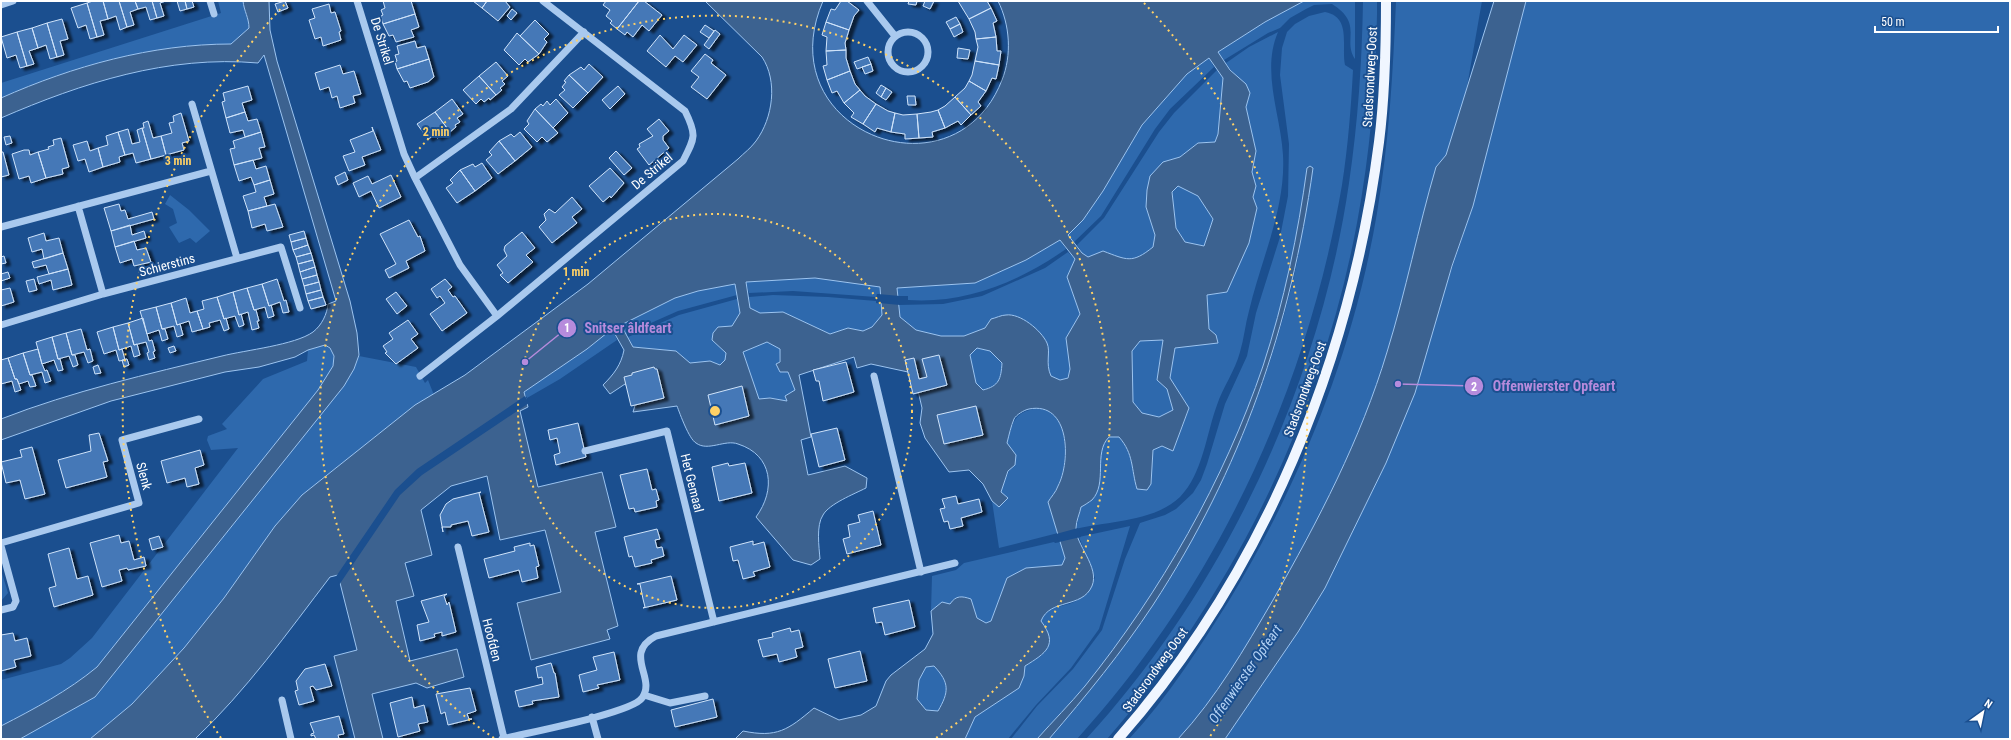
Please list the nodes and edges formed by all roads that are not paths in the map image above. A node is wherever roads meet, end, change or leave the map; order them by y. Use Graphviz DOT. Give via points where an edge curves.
graph roads {
  1 [pos="13,1"];
  2 [pos="210,1"];
  3 [pos="357,1"];
  4 [pos="543,1"];
  5 [pos="867,1"];
  6 [pos="1386,1"];
  7 [pos="1,5"];
  8 [pos="214,14"];
  9 [pos="584,32"];
  10 [pos="895,36"];
  11 [pos="192,104"];
  12 [pos="210,171"];
  13 [pos="415,178"];
  14 [pos="78,206"];
  15 [pos="1,227"];
  16 [pos="236,258"];
  17 [pos="103,294"];
  18 [pos="300,308"];
  19 [pos="497,316"];
  20 [pos="1,325"];
  21 [pos="420,376"];
  22 [pos="874,376"];
  23 [pos="199,419"];
  24 [pos="585,452"];
  25 [pos="1,544"];
  26 [pos="458,547"];
  27 [pos="955,563"];
  28 [pos="922,572"];
  29 [pos="1,610"];
  30 [pos="714,622"];
  31 [pos="644,695"];
  32 [pos="705,696"];
  33 [pos="282,700"];
  34 [pos="592,717"];
  35 [pos="291,739"];
  36 [pos="503,739"];
  37 [pos="598,739"];
  38 [pos="1118,739"];
  1 -- 7 [label="street"];
  2 -- 8 [label="street"];
  3 -- 13 [label="street, De Strikel" via="404,154"];
  4 -- 9 [label="street, De Strikel"];
  5 -- 10 [label="street"];
  6 -- 38 [label="main road, Stadsrondweg-Oost" via="1379,141 1369,204 1348,303 1315,405 1282,484 1226,589 1171,672"];
  9 -- 13 [label="street" via="511,109"];
  9 -- 19 [label="street, De Strikel" via="685,112 694,129 692,144 683,162"];
  10 -- 10 [label="street" via="901,32 913,32 926,42 928,57 921,68 915,71 902,71 892,64 888,58 888,48"];
  11 -- 12 [label="street"];
  12 -- 14 [label="street"];
  12 -- 16 [label="street"];
  13 -- 19 [label="street, De Strikel" via="460,265"];
  14 -- 15 [label="street"];
  14 -- 17 [label="street"];
  16 -- 17 [label="street, Schierstins"];
  16 -- 18 [label="street, Schierstins" via="281,247"];
  17 -- 20 [label="street, Schierstins"];
  19 -- 21 [label="street, De Strikel"];
  22 -- 28 [label="street"];
  23 -- 25 [label="street, Slenk" via="122,440 139,503"];
  24 -- 30 [label="street, Het Gemaal" via="667,432"];
  25 -- 29 [label="street, Slenk" via="16,601 13,607"];
  26 -- 36 [label="street, Hoofden"];
  27 -- 28 [label="street"];
  28 -- 30 [label="street"];
  30 -- 31 [label="street" via="656,636 643,646 640,658 646,688"];
  31 -- 32 [label="street" via="670,703"];
  31 -- 34 [label="street" via="630,707"];
  33 -- 35 [label="street"];
  34 -- 36 [label="street, Hoofden"];
  34 -- 37 [label="street"];
}
